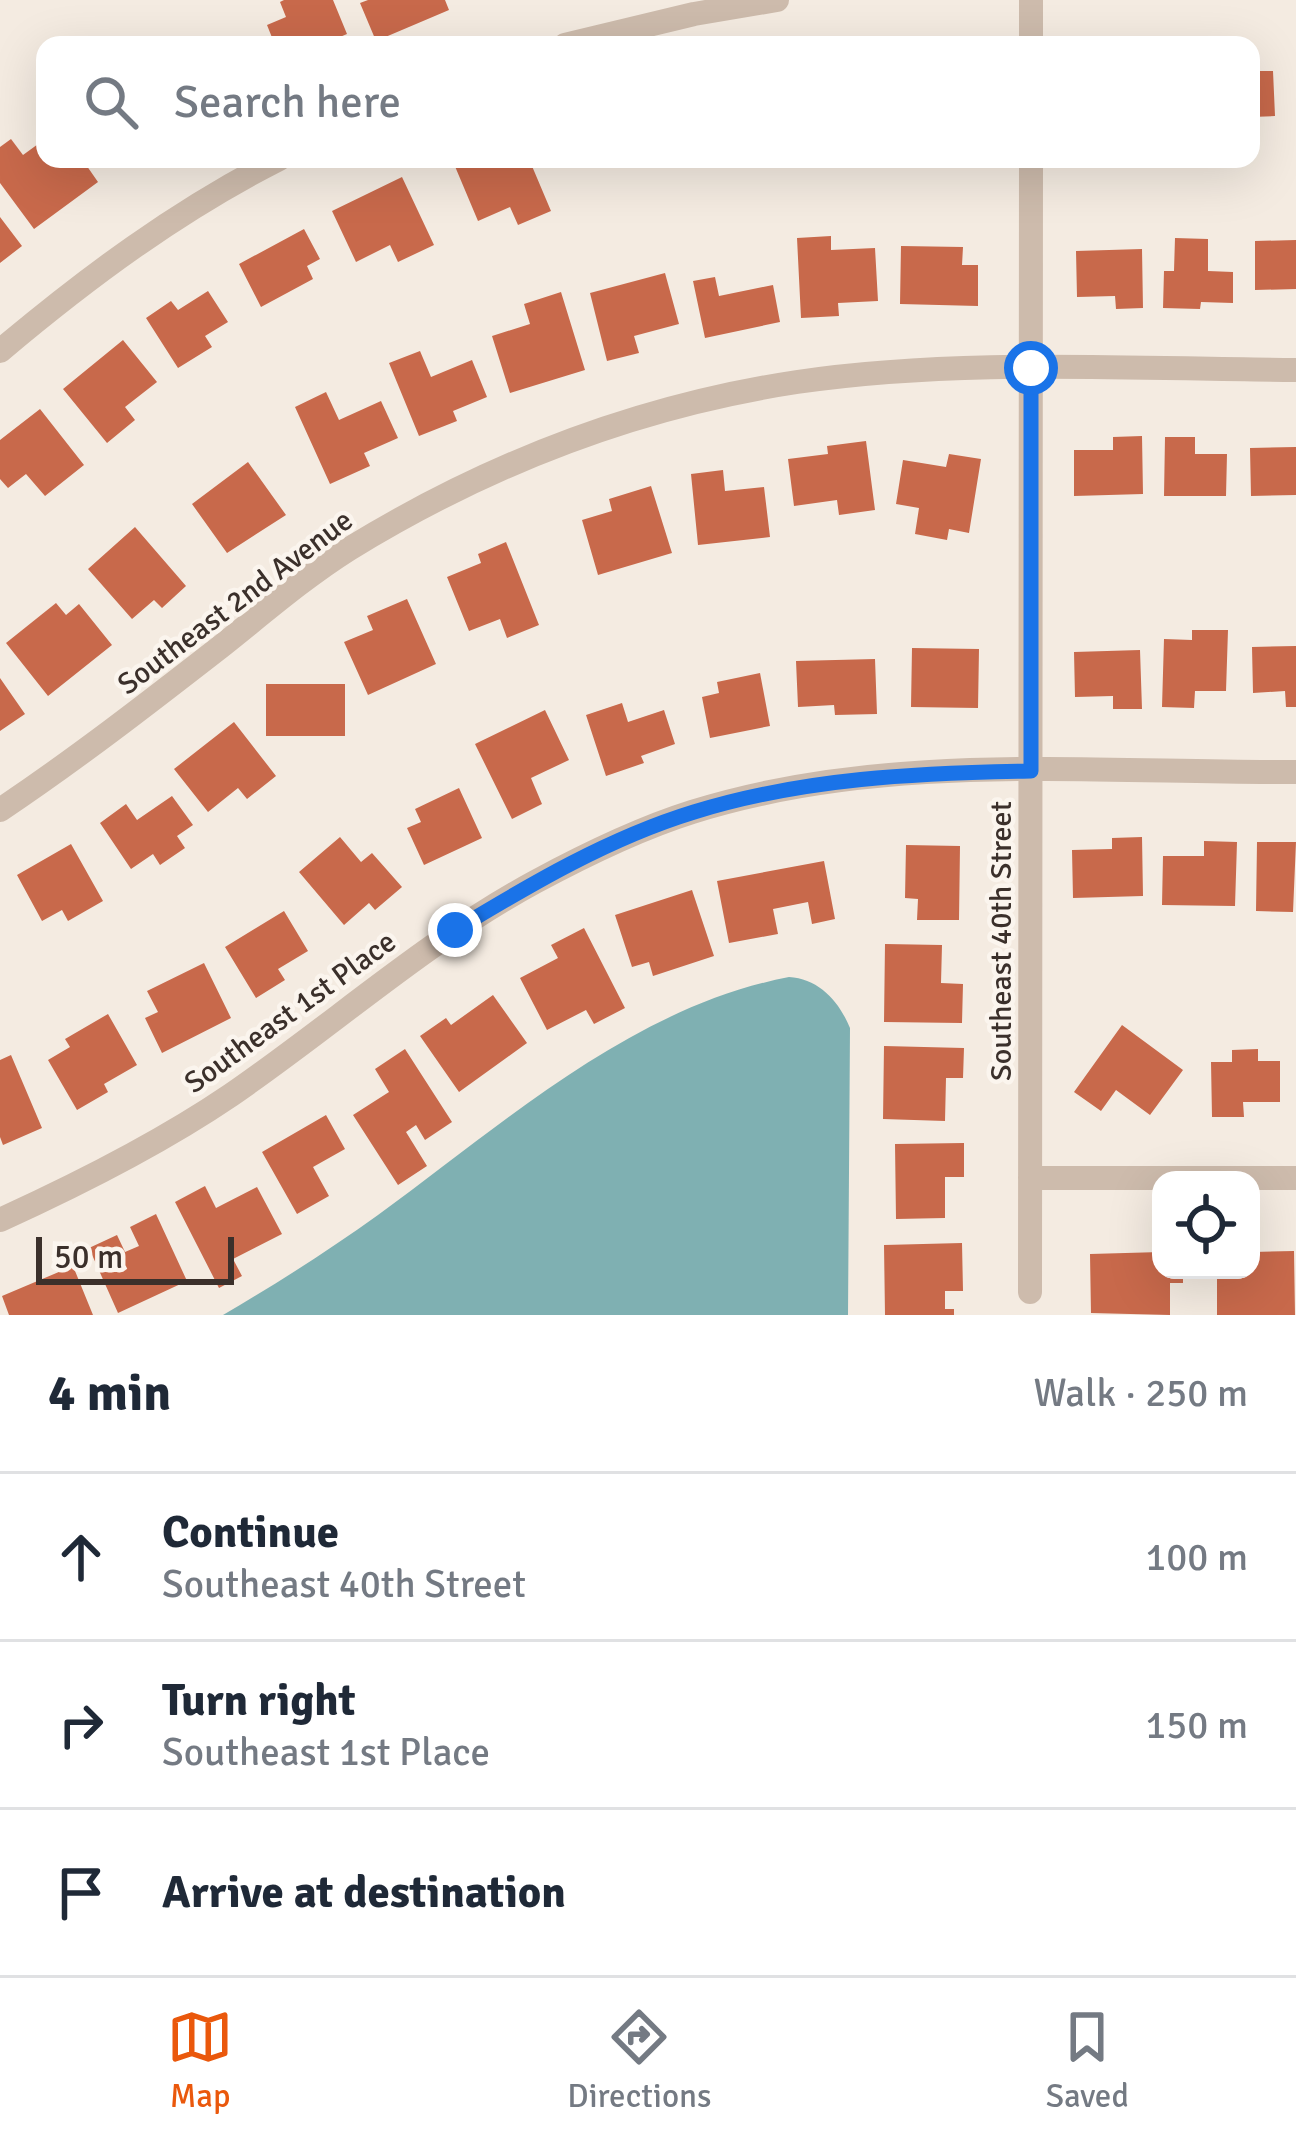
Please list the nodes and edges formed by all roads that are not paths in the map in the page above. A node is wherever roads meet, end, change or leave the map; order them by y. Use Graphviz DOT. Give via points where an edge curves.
graph roads {
  1 [pos="777,0"];
  2 [pos="1031,0"];
  3 [pos="602,36"];
  4 [pos="1031,36"];
  5 [pos="263,168"];
  6 [pos="1031,168"];
  7 [pos="0,351"];
  8 [pos="1031,368"];
  9 [pos="1296,370"];
  10 [pos="1031,771"];
  11 [pos="1296,772"];
  12 [pos="0,810"];
  13 [pos="1030,1178"];
  14 [pos="1296,1178"];
  15 [pos="0,1220"];
  16 [pos="1030,1292"];
  1 -- 3 [label="street"];
  2 -- 4 [label="street"];
  5 -- 7 [label="street" via="159,227"];
  6 -- 8 [label="street, Southeast 40th Street"];
  8 -- 9 [label="street, Southeast 2nd Avenue"];
  8 -- 10 [label="street, Southeast 40th Street"];
  8 -- 12 [label="street, Southeast 2nd Avenue" via="897,372 736,393 581,436 491,473 322,567"];
  10 -- 11 [label="street, Southeast 1st Place"];
  10 -- 13 [label="street, Southeast 40th Street"];
  10 -- 15 [label="street, Southeast 1st Place" via="815,784 694,812 604,848 455,930 146,1147"];
  13 -- 14 [label="street"];
  13 -- 16 [label="street, Southeast 40th Street"];
}
